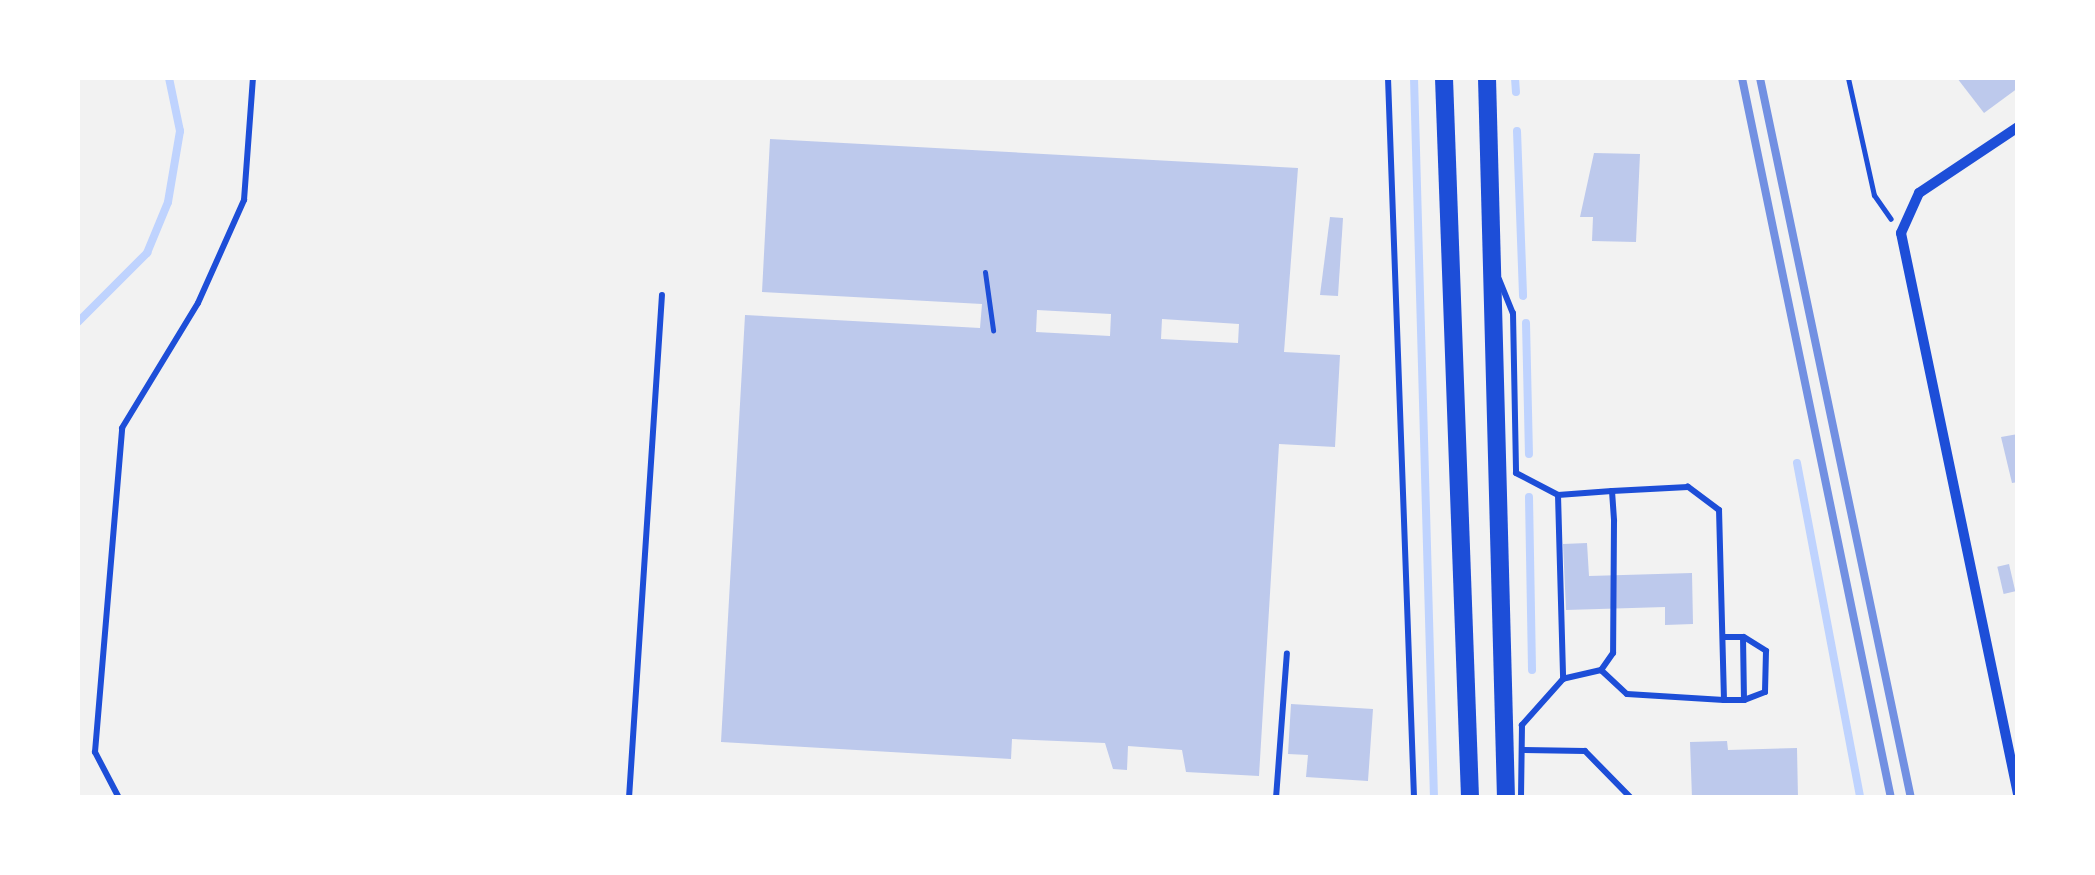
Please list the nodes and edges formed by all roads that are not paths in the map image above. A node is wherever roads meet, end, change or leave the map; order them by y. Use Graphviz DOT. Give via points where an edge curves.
graph roads {
  1 [pos="253,78"];
  2 [pos="1388,78"];
  3 [pos="1444,78"];
  4 [pos="1487,78"];
  5 [pos="2018,127"];
  6 [pos="1493,263"];
  7 [pos="662,295"];
  8 [pos="1612,491"];
  9 [pos="1558,495"];
  10 [pos="1723,637"];
  11 [pos="1743,637"];
  12 [pos="1287,654"];
  13 [pos="1600,670"];
  14 [pos="1563,679"];
  15 [pos="1724,700"];
  16 [pos="1744,700"];
  17 [pos="1522,750"];
  18 [pos="2018,794"];
  19 [pos="119,798"];
  20 [pos="630,798"];
  21 [pos="1276,798"];
  22 [pos="1414,798"];
  23 [pos="1470,798"];
  24 [pos="1506,798"];
  25 [pos="1521,798"];
  26 [pos="1631,798"];
  1 -- 19 [label="lane" via="244,200 198,303 122,428 95,752"];
  2 -- 22 [label="lane"];
  3 -- 23 [label="main road"];
  4 -- 6 [label="main road"];
  5 -- 18 [label="street" via="1918,193 1901,233"];
  6 -- 9 [label="lane" via="1513,314 1516,473"];
  6 -- 24 [label="main road"];
  7 -- 20 [label="lane"];
  8 -- 9 [label="lane"];
  8 -- 10 [label="lane" via="1688,486 1719,510"];
  8 -- 13 [label="lane" via="1615,635"];
  9 -- 14 [label="lane"];
  10 -- 11 [label="lane"];
  10 -- 15 [label="lane"];
  11 -- 16 [label="lane"];
  11 -- 16 [label="lane" via="1766,651 1765,692"];
  12 -- 21 [label="lane"];
  13 -- 14 [label="lane"];
  13 -- 15 [label="lane" via="1628,694"];
  14 -- 17 [label="lane" via="1522,724"];
  15 -- 16 [label="lane"];
  17 -- 25 [label="lane"];
  17 -- 26 [label="lane" via="1585,751"];
}
